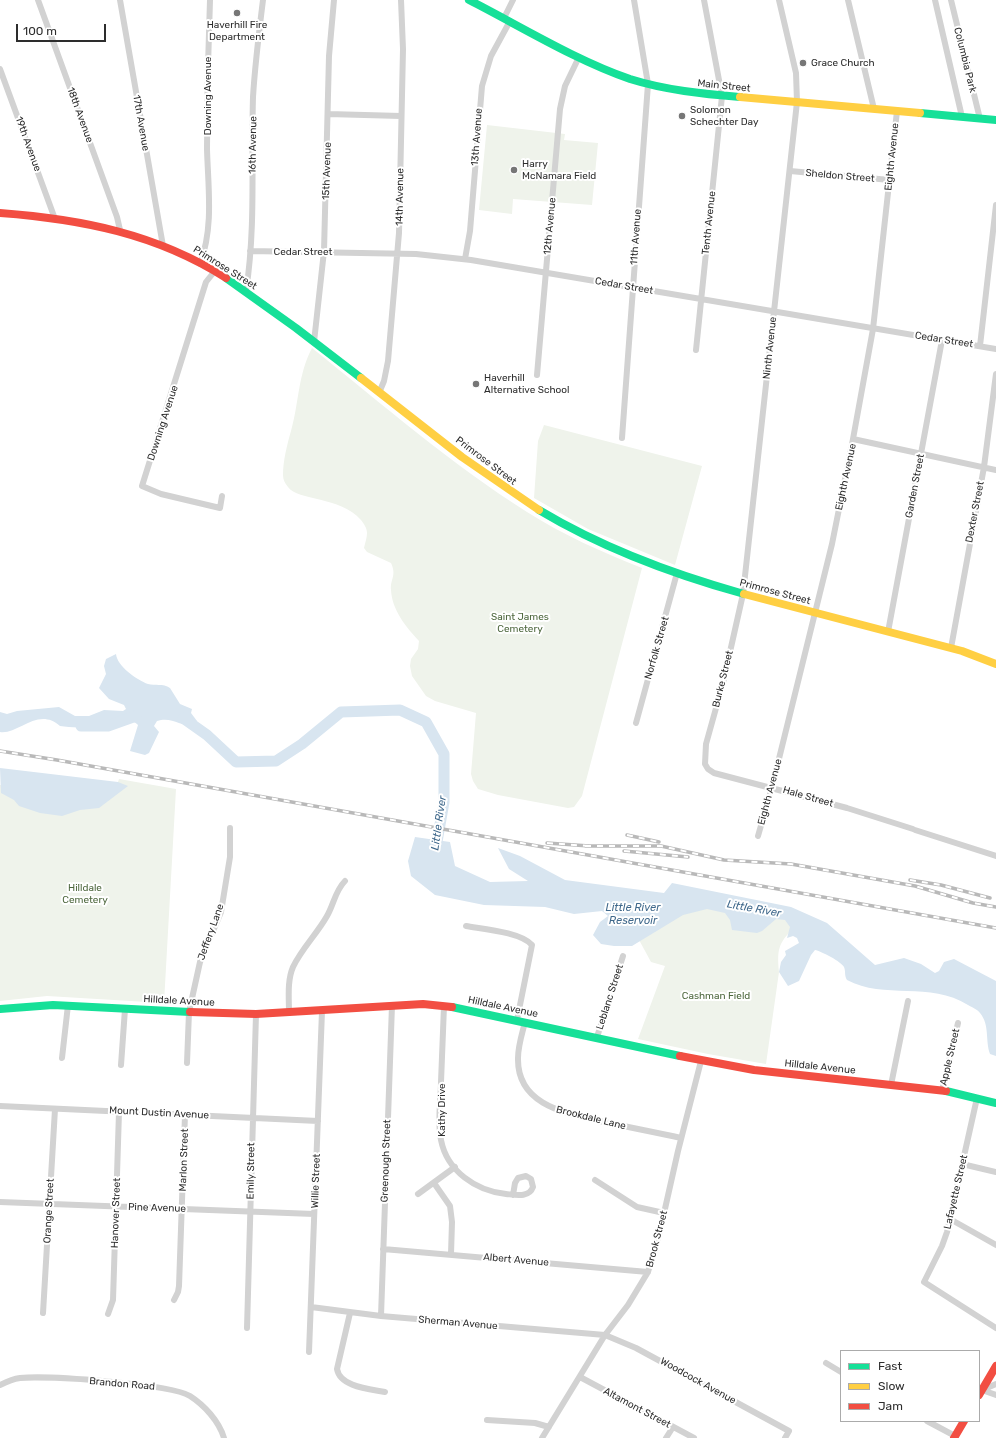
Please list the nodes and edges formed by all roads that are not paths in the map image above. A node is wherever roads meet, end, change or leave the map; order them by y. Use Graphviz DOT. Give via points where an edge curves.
graph roads {
  1 [pos="38,0"];
  2 [pos="120,0"];
  3 [pos="210,0"];
  4 [pos="263,0"];
  5 [pos="334,0"];
  6 [pos="402,0"];
  7 [pos="469,0"];
  8 [pos="513,0"];
  9 [pos="634,0"];
  10 [pos="704,0"];
  11 [pos="779,0"];
  12 [pos="848,0"];
  13 [pos="935,0"];
  14 [pos="951,0"];
  15 [pos="507,19"];
  16 [pos="578,57"];
  17 [pos="0,69"];
  18 [pos="648,84"];
  19 [pos="722,96"];
  20 [pos="797,102"];
  21 [pos="874,109"];
  22 [pos="897,111"];
  23 [pos="328,114"];
  24 [pos="401,116"];
  25 [pos="962,117"];
  26 [pos="980,119"];
  27 [pos="996,120"];
  28 [pos="790,172"];
  29 [pos="890,180"];
  30 [pos="996,204"];
  31 [pos="0,213"];
  32 [pos="55,219"];
  33 [pos="120,230"];
  34 [pos="163,246"];
  35 [pos="250,251"];
  36 [pos="324,253"];
  37 [pos="398,253"];
  38 [pos="465,259"];
  39 [pos="200,264"];
  40 [pos="214,272"];
  41 [pos="546,272"];
  42 [pos="633,287"];
  43 [pos="246,291"];
  44 [pos="701,299"];
  45 [pos="774,312"];
  46 [pos="873,329"];
  47 [pos="942,340"];
  48 [pos="314,342"];
  49 [pos="980,346"];
  50 [pos="996,349"];
  51 [pos="696,350"];
  52 [pos="537,374"];
  53 [pos="996,374"];
  54 [pos="379,392"];
  55 [pos="622,438"];
  56 [pos="853,439"];
  57 [pos="921,454"];
  58 [pos="984,467"];
  59 [pos="996,470"];
  60 [pos="222,496"];
  61 [pos="677,573"];
  62 [pos="743,594"];
  63 [pos="815,613"];
  64 [pos="888,632"];
  65 [pos="952,648"];
  66 [pos="996,664"];
  67 [pos="636,723"];
  68 [pos="705,764"];
  69 [pos="772,787"];
  70 [pos="230,828"];
  71 [pos="758,836"];
  72 [pos="996,856"];
  73 [pos="345,881"];
  74 [pos="466,926"];
  75 [pos="623,956"];
  76 [pos="908,1001"];
  77 [pos="68,1005"];
  78 [pos="392,1005"];
  79 [pos="444,1006"];
  80 [pos="0,1009"];
  81 [pos="125,1009"];
  82 [pos="322,1011"];
  83 [pos="189,1012"];
  84 [pos="289,1013"];
  85 [pos="256,1014"];
  86 [pos="521,1021"];
  87 [pos="958,1023"];
  88 [pos="597,1037"];
  89 [pos="62,1058"];
  90 [pos="701,1061"];
  91 [pos="187,1063"];
  92 [pos="121,1065"];
  93 [pos="891,1085"];
  94 [pos="942,1091"];
  95 [pos="977,1098"];
  96 [pos="996,1103"];
  97 [pos="0,1106"];
  98 [pos="55,1109"];
  99 [pos="119,1112"];
  100 [pos="185,1115"];
  101 [pos="253,1118"];
  102 [pos="318,1121"];
  103 [pos="681,1138"];
  104 [pos="962,1164"];
  105 [pos="455,1167"];
  106 [pos="996,1172"];
  107 [pos="595,1180"];
  108 [pos="434,1183"];
  109 [pos="418,1194"];
  110 [pos="513,1195"];
  111 [pos="0,1202"];
  112 [pos="49,1204"];
  113 [pos="116,1206"];
  114 [pos="182,1209"];
  115 [pos="250,1211"];
  116 [pos="664,1213"];
  117 [pos="314,1214"];
  118 [pos="950,1219"];
  119 [pos="995,1242"];
  120 [pos="383,1248"];
  121 [pos="450,1254"];
  122 [pos="648,1272"];
  123 [pos="174,1300"];
  124 [pos="311,1307"];
  125 [pos="43,1313"];
  126 [pos="350,1313"];
  127 [pos="108,1314"];
  128 [pos="381,1316"];
  129 [pos="247,1328"];
  130 [pos="996,1328"];
  131 [pos="605,1335"];
  132 [pos="309,1352"];
  133 [pos="826,1363"];
  134 [pos="996,1366"];
  135 [pos="840,1371"];
  136 [pos="580,1377"];
  137 [pos="996,1384"];
  138 [pos="0,1385"];
  139 [pos="980,1391"];
  140 [pos="385,1392"];
  141 [pos="996,1394"];
  142 [pos="487,1420"];
  143 [pos="929,1422"];
  144 [pos="963,1422"];
  145 [pos="549,1427"];
  146 [pos="673,1427"];
  147 [pos="954,1437"];
  148 [pos="224,1438"];
  149 [pos="542,1438"];
  150 [pos="666,1438"];
  151 [pos="694,1438"];
  152 [pos="785,1438"];
  1 -- 33 [label="street, 18th Avenue"];
  2 -- 34 [label="street, 17th Avenue"];
  3 -- 39 [label="street, Downing Avenue" via="207,100 209,215 207,246"];
  4 -- 35 [label="street, 16th Avenue" via="253,97"];
  5 -- 23 [label="street, 15th Avenue"];
  6 -- 24 [label="street, 14th Avenue"];
  7 -- 15 [label="main road, Main Street"];
  8 -- 15 [label="street, 13th Avenue"];
  9 -- 18 [label="street, 11th Avenue"];
  10 -- 19 [label="street, Tenth Avenue"];
  11 -- 20 [label="street, Ninth Avenue" via="796,73"];
  12 -- 21 [label="street"];
  13 -- 25 [label="street, Columbia Park"];
  14 -- 26 [label="street, Columbia Park"];
  15 -- 16 [label="main road, Main Street"];
  15 -- 38 [label="street, 13th Avenue" via="491,56 482,86 470,231"];
  16 -- 18 [label="main road, Main Street" via="615,74"];
  16 -- 41 [label="street, 12th Avenue" via="565,86 560,109"];
  17 -- 32 [label="street, 19th Avenue"];
  18 -- 19 [label="main road, Main Street"];
  18 -- 42 [label="street, 11th Avenue"];
  19 -- 20 [label="main road, Main Street"];
  19 -- 44 [label="street, Tenth Avenue"];
  20 -- 21 [label="main road, Main Street"];
  20 -- 28 [label="street, Ninth Avenue"];
  21 -- 22 [label="main road, Main Street"];
  22 -- 25 [label="main road, Main Street"];
  22 -- 29 [label="street, Eighth Avenue"];
  23 -- 24 [label="street"];
  23 -- 36 [label="street, 15th Avenue"];
  24 -- 37 [label="street, 14th Avenue"];
  25 -- 26 [label="main road, Main Street"];
  26 -- 27 [label="main road, Main Street"];
  28 -- 29 [label="street, Sheldon Street"];
  28 -- 45 [label="street, Ninth Avenue"];
  29 -- 46 [label="street, Eighth Avenue"];
  30 -- 49 [label="street"];
  31 -- 32 [label="main road, Primrose Street"];
  32 -- 33 [label="main road, Primrose Street"];
  33 -- 34 [label="main road, Primrose Street"];
  34 -- 39 [label="main road, Primrose Street"];
  35 -- 36 [label="street, Cedar Street"];
  35 -- 43 [label="street, 16th Avenue"];
  36 -- 37 [label="street, Cedar Street"];
  36 -- 48 [label="street, 15th Avenue"];
  37 -- 38 [label="street, Cedar Street"];
  37 -- 54 [label="street, 14th Avenue" via="388,361"];
  38 -- 41 [label="street, Cedar Street"];
  39 -- 40 [label="main road, Primrose Street"];
  40 -- 43 [label="main road, Primrose Street"];
  40 -- 60 [label="street, Downing Avenue" via="206,282 142,486 161,494 220,508"];
  41 -- 42 [label="street, Cedar Street"];
  41 -- 52 [label="street, 12th Avenue"];
  42 -- 44 [label="street, Cedar Street"];
  42 -- 55 [label="street, 11th Avenue"];
  43 -- 48 [label="main road, Primrose Street"];
  44 -- 45 [label="street, Cedar Street"];
  44 -- 51 [label="street, Tenth Avenue"];
  45 -- 46 [label="street, Cedar Street"];
  45 -- 62 [label="street, Ninth Avenue"];
  46 -- 47 [label="street, Cedar Street"];
  46 -- 56 [label="street, Eighth Avenue"];
  47 -- 49 [label="street, Cedar Street"];
  47 -- 57 [label="street, Garden Street"];
  48 -- 54 [label="main road, Primrose Street"];
  49 -- 50 [label="street, Cedar Street"];
  53 -- 58 [label="street, Dexter Street"];
  54 -- 61 [label="main road, Primrose Street" via="474,466 527,503 583,535"];
  56 -- 57 [label="street"];
  56 -- 63 [label="street, Eighth Avenue"];
  57 -- 58 [label="street"];
  57 -- 64 [label="street, Garden Street"];
  58 -- 59 [label="street"];
  58 -- 65 [label="street, Dexter Street"];
  61 -- 62 [label="main road, Primrose Street"];
  61 -- 67 [label="street, Norfolk Street"];
  62 -- 63 [label="main road, Primrose Street"];
  62 -- 68 [label="street, Burke Street" via="706,744"];
  63 -- 64 [label="main road, Primrose Street"];
  63 -- 69 [label="street, Eighth Avenue"];
  64 -- 65 [label="main road, Primrose Street"];
  65 -- 66 [label="main road, Primrose Street"];
  68 -- 69 [label="street, Hale Street" via="714,772"];
  69 -- 71 [label="street, Eighth Avenue"];
  69 -- 72 [label="street, Hale Street"];
  70 -- 83 [label="street, Jeffery Lane" via="230,857 220,912 200,962"];
  73 -- 84 [label="street" via="338,889 316,936 302,952 293,968 289,986"];
  74 -- 86 [label="street, Brookdale Lane" via="502,933 528,941 532,945"];
  75 -- 88 [label="street, Leblanc Street"];
  76 -- 93 [label="street"];
  77 -- 80 [label="main road, Hilldale Avenue" via="32,1005"];
  77 -- 81 [label="main road, Hilldale Avenue"];
  77 -- 89 [label="street"];
  78 -- 79 [label="main road, Hilldale Avenue"];
  78 -- 82 [label="main road, Hilldale Avenue"];
  78 -- 120 [label="street, Greenough Street"];
  79 -- 86 [label="main road, Hilldale Avenue"];
  79 -- 105 [label="street, Kathy Drive" via="440,1132 444,1148"];
  81 -- 83 [label="main road, Hilldale Avenue"];
  81 -- 92 [label="street"];
  82 -- 84 [label="main road, Hilldale Avenue"];
  82 -- 102 [label="street, Willie Street"];
  83 -- 85 [label="main road, Hilldale Avenue"];
  83 -- 91 [label="street"];
  84 -- 85 [label="main road, Hilldale Avenue"];
  85 -- 101 [label="street, Emily Street"];
  86 -- 88 [label="main road, Hilldale Avenue"];
  86 -- 103 [label="street, Brookdale Lane" via="518,1065 527,1087 540,1101 563,1113"];
  87 -- 94 [label="street, Apple Street"];
  88 -- 90 [label="main road, Hilldale Avenue"];
  90 -- 93 [label="main road, Hilldale Avenue" via="775,1073"];
  90 -- 103 [label="street, Brook Street"];
  93 -- 94 [label="main road, Hilldale Avenue"];
  94 -- 95 [label="main road, Hilldale Avenue"];
  95 -- 96 [label="main road, Hilldale Avenue"];
  95 -- 104 [label="street, Lafayette Street"];
  97 -- 98 [label="street, Mount Dustin Avenue"];
  98 -- 99 [label="street, Mount Dustin Avenue"];
  98 -- 112 [label="street, Orange Street"];
  99 -- 100 [label="street, Mount Dustin Avenue"];
  99 -- 113 [label="street, Hanover Street"];
  100 -- 101 [label="street, Mount Dustin Avenue"];
  100 -- 114 [label="street, Marlon Street"];
  101 -- 102 [label="street, Mount Dustin Avenue"];
  101 -- 115 [label="street, Emily Street"];
  102 -- 117 [label="street, Willie Street"];
  103 -- 116 [label="street, Brook Street"];
  104 -- 106 [label="street"];
  104 -- 118 [label="street, Lafayette Street"];
  105 -- 108 [label="street"];
  105 -- 110 [label="street, Kathy Drive" via="478,1187 490,1192"];
  107 -- 116 [label="street" via="637,1207"];
  108 -- 109 [label="street"];
  108 -- 121 [label="street" via="450,1206"];
  111 -- 112 [label="street, Pine Avenue"];
  112 -- 113 [label="street, Pine Avenue"];
  112 -- 125 [label="street, Orange Street"];
  113 -- 114 [label="street, Pine Avenue"];
  113 -- 127 [label="street, Hanover Street" via="113,1300"];
  114 -- 115 [label="street, Pine Avenue"];
  114 -- 123 [label="street, Marlon Street" via="179,1286"];
  115 -- 117 [label="street, Pine Avenue"];
  115 -- 129 [label="street, Emily Street"];
  116 -- 122 [label="street, Brook Street"];
  117 -- 124 [label="street, Willie Street"];
  118 -- 119 [label="street"];
  118 -- 130 [label="street, Lafayette Street" via="942,1246 924,1282"];
  120 -- 121 [label="street, Albert Avenue"];
  120 -- 128 [label="street, Greenough Street"];
  121 -- 122 [label="street, Albert Avenue"];
  122 -- 131 [label="street, Brook Street" via="628,1305"];
  124 -- 126 [label="street, Sherman Avenue"];
  124 -- 132 [label="street, Willie Street"];
  126 -- 128 [label="street, Sherman Avenue"];
  126 -- 140 [label="street" via="338,1375 352,1384"];
  128 -- 131 [label="street, Sherman Avenue"];
  131 -- 136 [label="street, Brook Street"];
  131 -- 152 [label="street, Woodcock Avenue" via="636,1348 789,1431"];
  133 -- 135 [label="street"];
  134 -- 139 [label="main road"];
  136 -- 145 [label="street, Brook Street"];
  136 -- 146 [label="street, Altamont Street"];
  137 -- 139 [label="street"];
  138 -- 148 [label="street, Brandon Road" via="19,1378 45,1378 152,1386 178,1391 189,1396 213,1416"];
  139 -- 141 [label="street"];
  142 -- 145 [label="street" via="535,1423"];
  143 -- 147 [label="street"];
  144 -- 147 [label="main road"];
  145 -- 149 [label="street, Brook Street"];
  146 -- 150 [label="street"];
  146 -- 151 [label="street, Altamont Street"];
}
